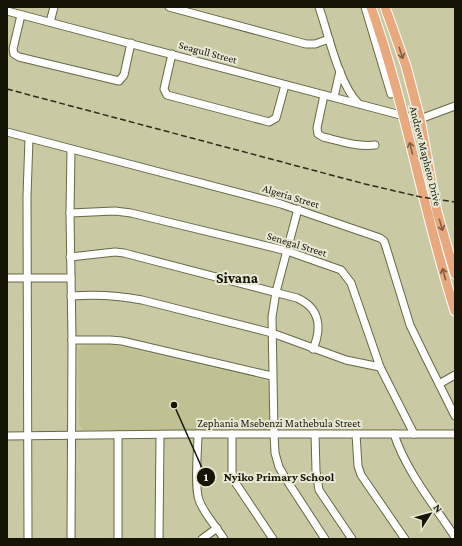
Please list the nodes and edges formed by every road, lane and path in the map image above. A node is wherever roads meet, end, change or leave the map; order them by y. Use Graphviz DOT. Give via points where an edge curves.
graph roads {
  1 [pos="54,7"];
  2 [pos="169,7"];
  3 [pos="319,7"];
  4 [pos="365,7"];
  5 [pos="370,7"];
  6 [pos="385,7"];
  7 [pos="7,11"];
  8 [pos="21,15"];
  9 [pos="50,22"];
  10 [pos="329,39"];
  11 [pos="131,43"];
  12 [pos="172,54"];
  13 [pos="340,71"];
  14 [pos="286,84"];
  15 [pos="391,94"];
  16 [pos="324,95"];
  17 [pos="334,97"];
  18 [pos="358,103"];
  19 [pos="455,106"];
  20 [pos="403,116"];
  21 [pos="420,119"];
  22 [pos="7,132"];
  23 [pos="30,138"];
  24 [pos="375,144"];
  25 [pos="71,149"];
  26 [pos="298,210"];
  27 [pos="70,213"];
  28 [pos="287,251"];
  29 [pos="70,257"];
  30 [pos="455,274"];
  31 [pos="7,278"];
  32 [pos="27,278"];
  33 [pos="71,278"];
  34 [pos="276,292"];
  35 [pos="71,296"];
  36 [pos="455,312"];
  37 [pos="272,333"];
  38 [pos="72,340"];
  39 [pos="313,348"];
  40 [pos="380,367"];
  41 [pos="455,375"];
  42 [pos="272,376"];
  43 [pos="439,384"];
  44 [pos="455,416"];
  45 [pos="118,434"];
  46 [pos="198,434"];
  47 [pos="232,434"];
  48 [pos="274,434"];
  49 [pos="315,434"];
  50 [pos="356,434"];
  51 [pos="394,434"];
  52 [pos="414,434"];
  53 [pos="455,434"];
  54 [pos="160,435"];
  55 [pos="7,436"];
  56 [pos="28,436"];
  57 [pos="72,436"];
  58 [pos="217,528"];
  59 [pos="455,537"];
  60 [pos="28,539"];
  61 [pos="71,539"];
  62 [pos="118,539"];
  63 [pos="159,539"];
  64 [pos="202,539"];
  65 [pos="224,539"];
  66 [pos="273,539"];
  67 [pos="325,539"];
  68 [pos="352,539"];
  69 [pos="405,539"];
  1 -- 9 [label="street"];
  2 -- 10 [label="street" via="306,44"];
  3 -- 10 [label="street"];
  4 -- 15 [label="street"];
  5 -- 20 [label="main road, Andrew Mapheto Drive"];
  6 -- 21 [label="main road, Andrew Mapheto Drive, one-way" via="406,66"];
  7 -- 8 [label="street, Seagull Street"];
  8 -- 9 [label="street, Seagull Street"];
  8 -- 11 [label="street" via="14,54 116,82 124,75"];
  9 -- 11 [label="street, Seagull Street"];
  10 -- 13 [label="street"];
  11 -- 12 [label="street, Seagull Street"];
  12 -- 14 [label="street, Seagull Street"];
  12 -- 14 [label="street" via="164,89 170,96 271,122 276,118"];
  13 -- 17 [label="street"];
  13 -- 18 [label="street" via="348,91"];
  14 -- 16 [label="street, Seagull Street"];
  16 -- 17 [label="street, Seagull Street"];
  16 -- 24 [label="street" via="317,128 320,135 360,146"];
  17 -- 18 [label="street, Seagull Street"];
  18 -- 20 [label="street, Seagull Street"];
  19 -- 21 [label="street"];
  20 -- 21 [label="street, Seagull Street"];
  36 -- 20 [label="main road, Andrew Mapheto Drive, one-way"];
  21 -- 30 [label="main road, Andrew Mapheto Drive, one-way" via="437,212"];
  22 -- 23 [label="street, Algeria Street"];
  23 -- 25 [label="street, Algeria Street"];
  23 -- 32 [label="street" via="26,196"];
  25 -- 26 [label="street, Algeria Street"];
  25 -- 27 [label="street"];
  26 -- 28 [label="street"];
  26 -- 43 [label="street, Algeria Street" via="384,241 410,325"];
  27 -- 28 [label="street, Senegal Street" via="131,213"];
  27 -- 29 [label="street"];
  28 -- 34 [label="street"];
  28 -- 40 [label="street, Senegal Street" via="341,270 345,274 351,283"];
  29 -- 33 [label="street"];
  29 -- 34 [label="street" via="120,252"];
  31 -- 32 [label="street"];
  32 -- 33 [label="street"];
  32 -- 56 [label="street"];
  33 -- 35 [label="street"];
  34 -- 37 [label="street" via="272,311"];
  34 -- 39 [label="street" via="303,301 312,309 318,328"];
  35 -- 37 [label="street" via="124,296"];
  35 -- 38 [label="street"];
  37 -- 39 [label="street"];
  37 -- 42 [label="street"];
  38 -- 42 [label="street" via="122,341"];
  38 -- 57 [label="street"];
  39 -- 40 [label="street" via="346,360"];
  40 -- 52 [label="street, Senegal Street"];
  41 -- 43 [label="street"];
  42 -- 48 [label="street"];
  43 -- 44 [label="street, Algeria Street"];
  45 -- 54 [label="street, Zephania Msebenzi Mathebula Street"];
  45 -- 57 [label="street, Zephania Msebenzi Mathebula Street"];
  45 -- 62 [label="street"];
  46 -- 47 [label="street, Zephania Msebenzi Mathebula Street"];
  46 -- 54 [label="street, Zephania Msebenzi Mathebula Street"];
  46 -- 58 [label="street" via="197,493 202,506"];
  47 -- 48 [label="street, Zephania Msebenzi Mathebula Street"];
  47 -- 66 [label="street" via="233,479"];
  48 -- 49 [label="street, Zephania Msebenzi Mathebula Street"];
  48 -- 67 [label="street" via="279,467"];
  49 -- 50 [label="street, Zephania Msebenzi Mathebula Street"];
  49 -- 68 [label="street" via="316,471 320,490"];
  50 -- 51 [label="street, Zephania Msebenzi Mathebula Street"];
  50 -- 69 [label="street" via="361,475"];
  51 -- 52 [label="street, Zephania Msebenzi Mathebula Street"];
  51 -- 59 [label="street" via="408,465"];
  52 -- 53 [label="street, Zephania Msebenzi Mathebula Street"];
  54 -- 63 [label="street"];
  55 -- 56 [label="street, Zephania Msebenzi Mathebula Street"];
  56 -- 57 [label="street, Zephania Msebenzi Mathebula Street"];
  56 -- 60 [label="street"];
  57 -- 61 [label="street"];
  58 -- 64 [label="street"];
  58 -- 65 [label="street"];
}
